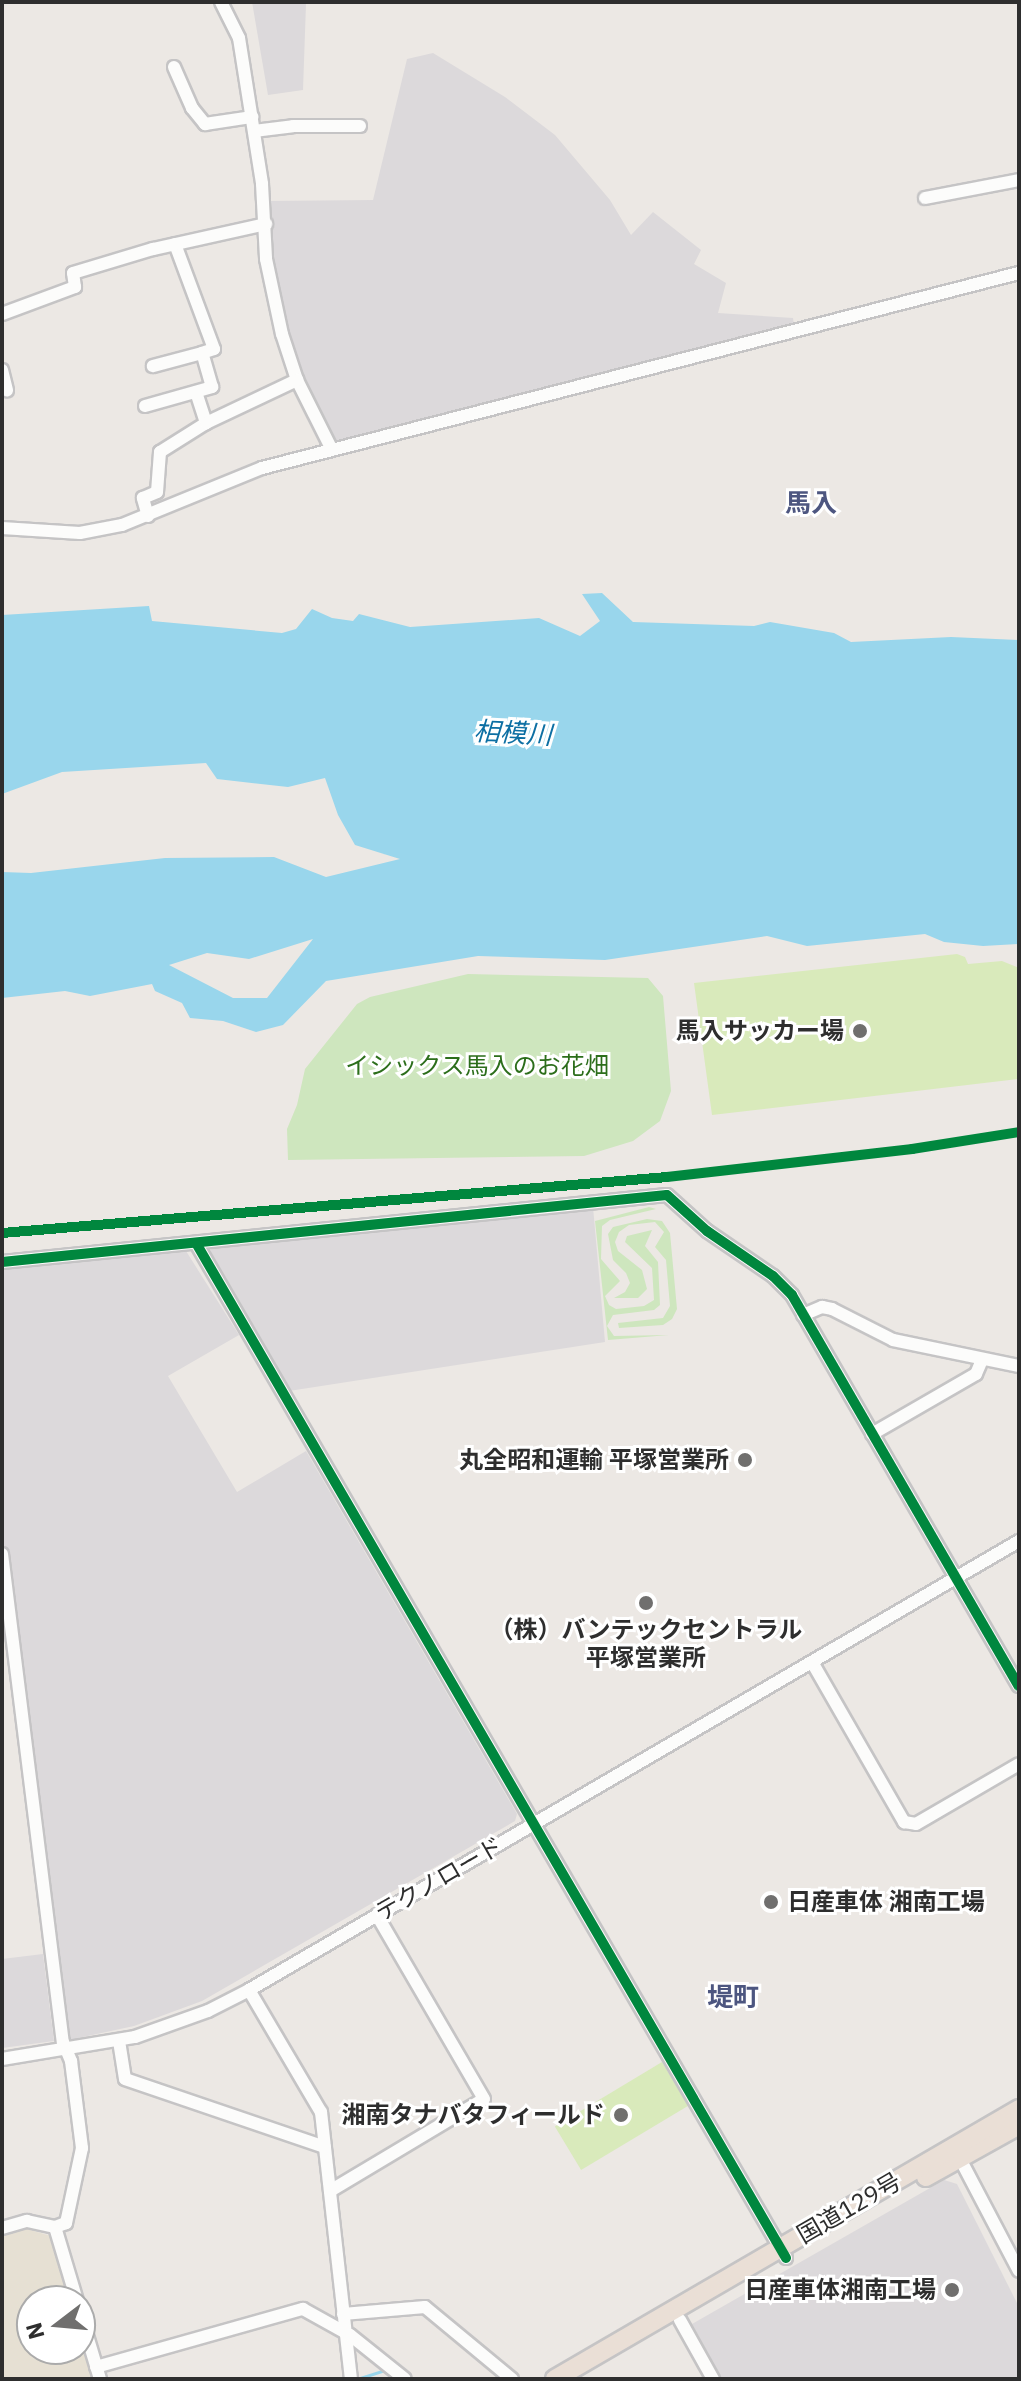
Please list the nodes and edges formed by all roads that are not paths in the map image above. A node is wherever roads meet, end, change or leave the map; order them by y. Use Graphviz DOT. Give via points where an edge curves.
graph roads {
  1 [pos="221,2"];
  2 [pos="174,67"];
  3 [pos="252,117"];
  4 [pos="360,126"];
  5 [pos="254,131"];
  6 [pos="1019,180"];
  7 [pos="925,198"];
  8 [pos="266,224"];
  9 [pos="175,244"];
  10 [pos="1019,273"];
  11 [pos="2,314"];
  12 [pos="202,353"];
  13 [pos="153,366"];
  14 [pos="2,370"];
  15 [pos="297,380"];
  16 [pos="7,390"];
  17 [pos="196,392"];
  18 [pos="145,406"];
  19 [pos="206,423"];
  20 [pos="332,450"];
  21 [pos="148,516"];
  22 [pos="2,528"];
  23 [pos="196,1243"];
  24 [pos="2,1262"];
  25 [pos="803,1315"];
  26 [pos="982,1360"];
  27 [pos="1019,1366"];
  28 [pos="872,1434"];
  29 [pos="1019,1541"];
  30 [pos="2,1554"];
  31 [pos="956,1578"];
  32 [pos="812,1662"];
  33 [pos="1019,1686"];
  34 [pos="1019,1764"];
  35 [pos="533,1824"];
  36 [pos="377,1915"];
  37 [pos="249,1990"];
  38 [pos="119,2041"];
  39 [pos="67,2050"];
  40 [pos="2,2059"];
  41 [pos="1019,2109"];
  42 [pos="1019,2125"];
  43 [pos="325,2147"];
  44 [pos="957,2152"];
  45 [pos="330,2191"];
  46 [pos="55,2227"];
  47 [pos="2,2228"];
  48 [pos="784,2253"];
  49 [pos="1019,2271"];
  50 [pos="72,2285"];
  51 [pos="343,2314"];
  52 [pos="680,2320"];
  53 [pos="346,2332"];
  54 [pos="98,2373"];
  55 [pos="351,2379"];
  56 [pos="405,2379"];
  57 [pos="512,2379"];
  58 [pos="555,2379"];
  59 [pos="578,2379"];
  60 [pos="713,2379"];
  1 -- 3 [label="street" via="239,38"];
  2 -- 3 [label="street" via="205,124"];
  3 -- 5 [label="street"];
  4 -- 5 [label="street"];
  5 -- 8 [label="street"];
  6 -- 7 [label="street"];
  8 -- 9 [label="street"];
  8 -- 15 [label="street" via="269,276"];
  9 -- 11 [label="street" via="73,273 75,287"];
  9 -- 12 [label="street" via="214,349"];
  10 -- 20 [label="street"];
  12 -- 13 [label="street"];
  12 -- 17 [label="street" via="212,387"];
  14 -- 16 [label="street"];
  15 -- 19 [label="street"];
  15 -- 20 [label="street"];
  17 -- 18 [label="street"];
  17 -- 19 [label="street"];
  19 -- 21 [label="street" via="160,452 157,492 143,498"];
  20 -- 21 [label="street" via="245,474"];
  21 -- 22 [label="street" via="80,533"];
  23 -- 24 [label="street"];
  23 -- 25 [label="street" via="667,1195 707,1231 773,1276"];
  23 -- 35 [label="street"];
  25 -- 26 [label="street" via="832,1309 893,1340"];
  25 -- 28 [label="street"];
  26 -- 27 [label="street"];
  26 -- 28 [label="street" via="976,1374"];
  28 -- 31 [label="street"];
  29 -- 31 [label="street, テクノロード"];
  30 -- 39 [label="street"];
  31 -- 32 [label="street, テクノロード"];
  31 -- 33 [label="street"];
  32 -- 34 [label="street" via="904,1822 916,1824"];
  32 -- 35 [label="street, テクノロード"];
  35 -- 36 [label="street, テクノロード"];
  35 -- 48 [label="street"];
  36 -- 37 [label="street, テクノロード"];
  36 -- 45 [label="street" via="484,2099"];
  37 -- 38 [label="street, テクノロード" via="165,2029"];
  37 -- 43 [label="street" via="321,2112"];
  38 -- 39 [label="street, テクノロード"];
  38 -- 43 [label="street" via="125,2079"];
  39 -- 40 [label="street, テクノロード"];
  39 -- 46 [label="street" via="82,2148 66,2223"];
  41 -- 44 [label="highway, 国道129号"];
  42 -- 44 [label="highway, 国道129号"];
  43 -- 45 [label="street"];
  44 -- 48 [label="highway, 国道129号"];
  44 -- 49 [label="street"];
  45 -- 51 [label="street"];
  46 -- 47 [label="street" via="27,2221"];
  46 -- 50 [label="street"];
  48 -- 52 [label="highway, 国道129号"];
  48 -- 58 [label="highway, 国道129号"];
  51 -- 53 [label="street"];
  51 -- 57 [label="street" via="425,2307"];
  52 -- 59 [label="highway, 国道129号"];
  52 -- 60 [label="street"];
  53 -- 54 [label="street" via="314,2312 292,2310"];
  53 -- 55 [label="street"];
  53 -- 56 [label="street"];
}
